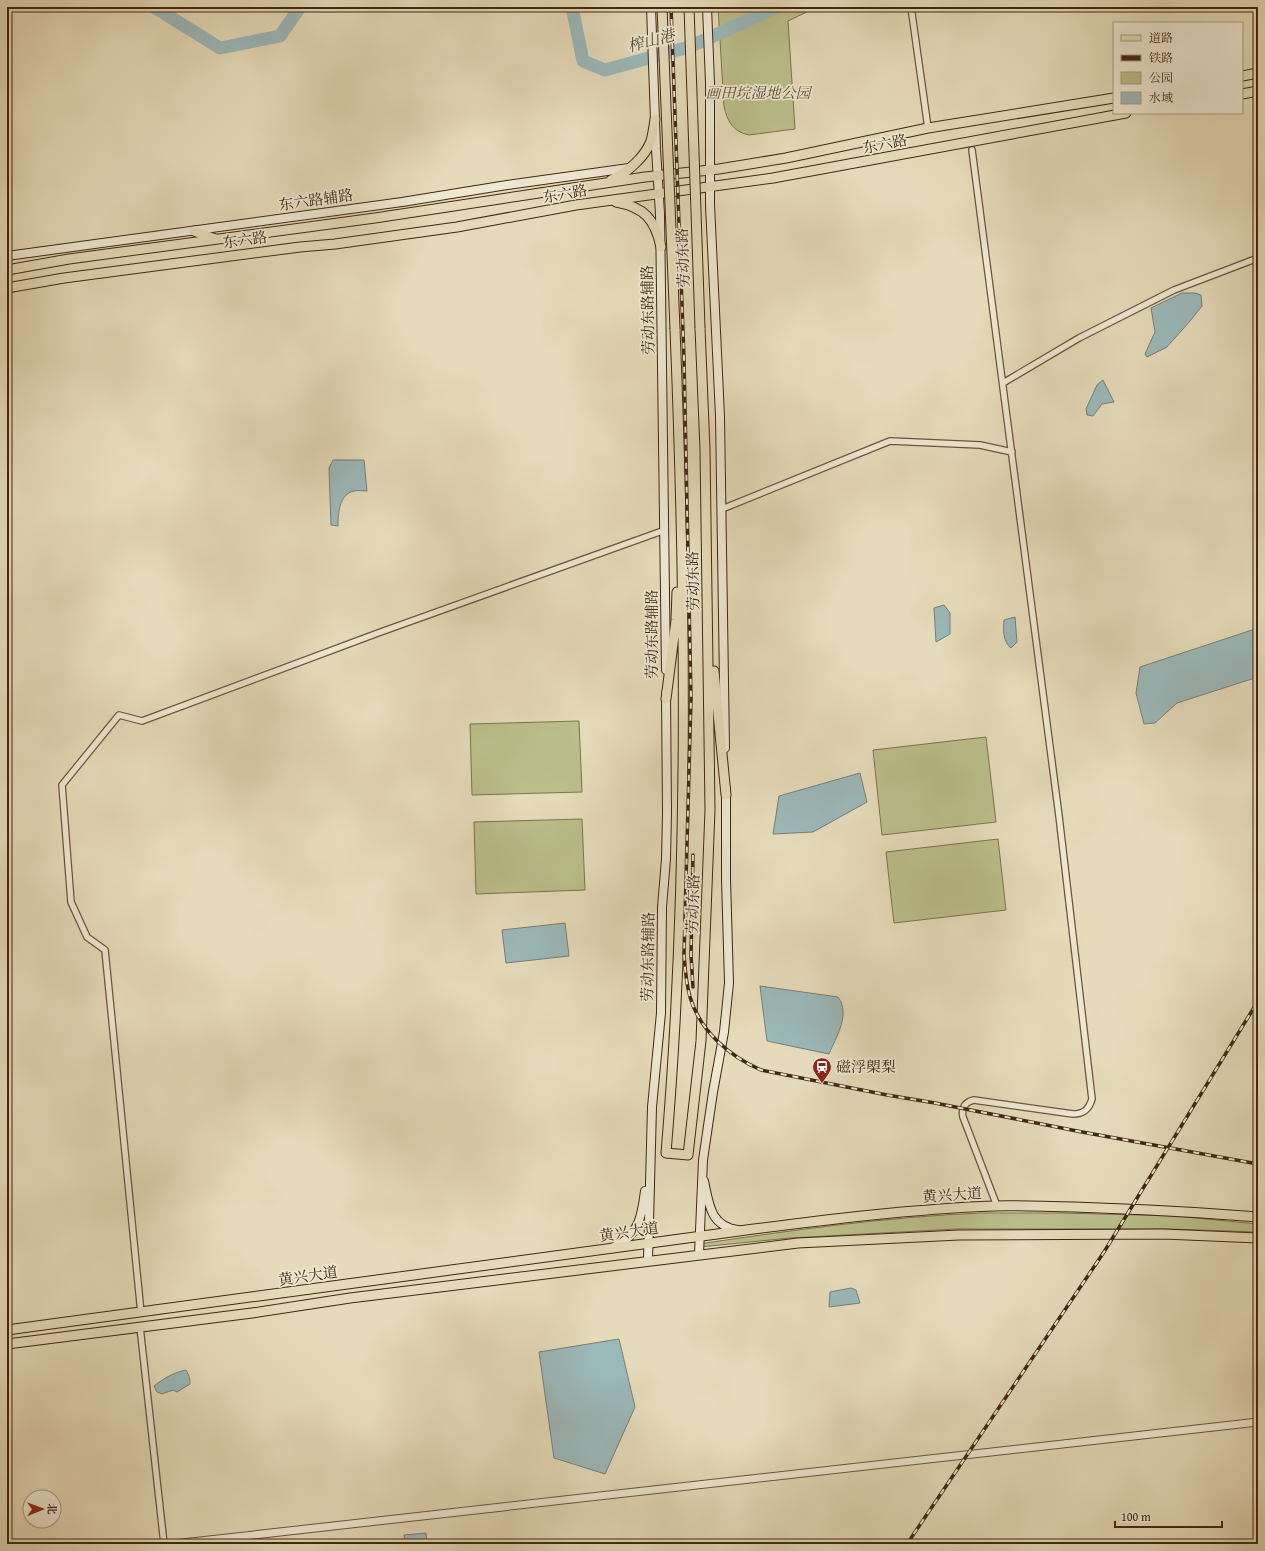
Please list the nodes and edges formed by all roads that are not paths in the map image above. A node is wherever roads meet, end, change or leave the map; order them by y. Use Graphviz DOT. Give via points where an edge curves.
graph roads {
  1 [pos="651,7"];
  2 [pos="662,7"];
  3 [pos="689,7"];
  4 [pos="707,7"];
  5 [pos="911,7"];
  6 [pos="1258,73"];
  7 [pos="1243,76"];
  8 [pos="1258,91"];
  9 [pos="1243,94"];
  10 [pos="1113,98"];
  11 [pos="1121,114"];
  12 [pos="655,119"];
  13 [pos="928,128"];
  14 [pos="972,150"];
  15 [pos="629,168"];
  16 [pos="710,170"];
  17 [pos="658,176"];
  18 [pos="603,183"];
  19 [pos="710,187"];
  20 [pos="659,194"];
  21 [pos="604,201"];
  22 [pos="194,231"];
  23 [pos="216,240"];
  24 [pos="661,247"];
  25 [pos="7,256"];
  26 [pos="1258,258"];
  27 [pos="7,270"];
  28 [pos="7,288"];
  29 [pos="1003,384"];
  30 [pos="1012,452"];
  31 [pos="681,506"];
  32 [pos="722,509"];
  33 [pos="665,530"];
  34 [pos="707,577"];
  35 [pos="666,698"];
  36 [pos="726,795"];
  37 [pos="652,1132"];
  38 [pos="703,1160"];
  39 [pos="997,1206"];
  40 [pos="1258,1217"];
  41 [pos="739,1230"];
  42 [pos="699,1236"];
  43 [pos="1258,1238"];
  44 [pos="648,1244"];
  45 [pos="609,1249"];
  46 [pos="699,1254"];
  47 [pos="648,1260"];
  48 [pos="140,1313"];
  49 [pos="140,1327"];
  50 [pos="7,1330"];
  51 [pos="7,1344"];
  52 [pos="1258,1422"];
  53 [pos="164,1544"];
  54 [pos="173,1544"];
  1 -- 12 [label="main road, 劳动东路辅路"];
  2 -- 31 [label="main road, 劳动东路, bridge"];
  3 -- 34 [label="main road, 劳动东路, bridge" via="705,450"];
  4 -- 16 [label="main road"];
  5 -- 13 [label="street"];
  6 -- 7 [label="main road"];
  8 -- 9 [label="main road"];
  10 -- 13 [label="main road, 东六路"];
  11 -- 19 [label="main road, 东六路" via="822,170"];
  12 -- 15 [label="main road" via="647,149"];
  12 -- 17 [label="main road, 劳动东路辅路"];
  13 -- 16 [label="main road, 东六路" via="786,158"];
  14 -- 29 [label="street"];
  15 -- 18 [label="main road"];
  15 -- 22 [label="main road, 东六路辅路"];
  16 -- 17 [label="main road, 东六路"];
  16 -- 19 [label="main road"];
  17 -- 18 [label="main road, 东六路"];
  17 -- 20 [label="main road, 劳动东路辅路"];
  18 -- 23 [label="main road, 东六路"];
  19 -- 20 [label="main road, 东六路"];
  19 -- 32 [label="main road"];
  20 -- 21 [label="main road, 东六路"];
  20 -- 24 [label="main road, 劳动东路辅路"];
  21 -- 24 [label="main road" via="623,203 640,209 655,228"];
  21 -- 28 [label="main road, 东六路" via="442,229 64,278"];
  22 -- 23 [label="main road"];
  22 -- 25 [label="main road, 东六路辅路"];
  23 -- 27 [label="main road, 东六路" via="69,259"];
  24 -- 33 [label="main road, 劳动东路辅路"];
  26 -- 29 [label="street" via="1174,290 1079,338"];
  29 -- 30 [label="street"];
  30 -- 32 [label="street" via="980,445 890,441"];
  30 -- 39 [label="street" via="1092,1099 1088,1109 1079,1114 974,1100 964,1106 963,1117"];
  31 -- 34 [label="main road, 劳动东路" via="683,803 677,1007 666,1153 688,1155 701,1041 709,866"];
  31 -- 35 [label="main road" via="676,620"];
  32 -- 36 [label="main road"];
  33 -- 35 [label="main road, 劳动东路辅路"];
  33 -- 48 [label="street" via="142,721 119,715 62,785 71,902 87,937 105,950"];
  34 -- 36 [label="main road"];
  35 -- 37 [label="main road, 劳动东路辅路" via="666,859 662,914 661,1013"];
  36 -- 38 [label="main road" via="729,983 724,1032"];
  37 -- 44 [label="main road, 劳动东路辅路"];
  37 -- 45 [label="main road" via="643,1209 638,1224 627,1240"];
  38 -- 41 [label="main road" via="704,1180 712,1214 723,1226"];
  38 -- 42 [label="main road"];
  39 -- 40 [label="main road, 黄兴大道" via="1185,1211"];
  39 -- 41 [label="main road, 黄兴大道" via="892,1213"];
  41 -- 42 [label="main road, 黄兴大道"];
  42 -- 44 [label="main road, 黄兴大道"];
  42 -- 46 [label="main road"];
  43 -- 46 [label="main road, 黄兴大道" via="1163,1234 959,1235 798,1242"];
  44 -- 45 [label="main road, 黄兴大道"];
  44 -- 47 [label="main road, 劳动东路辅路"];
  45 -- 48 [label="main road, 黄兴大道"];
  46 -- 47 [label="main road, 黄兴大道"];
  47 -- 49 [label="main road, 黄兴大道"];
  48 -- 50 [label="main road, 黄兴大道"];
  49 -- 51 [label="main road, 黄兴大道"];
  49 -- 53 [label="street"];
  52 -- 54 [label="street"];
}
